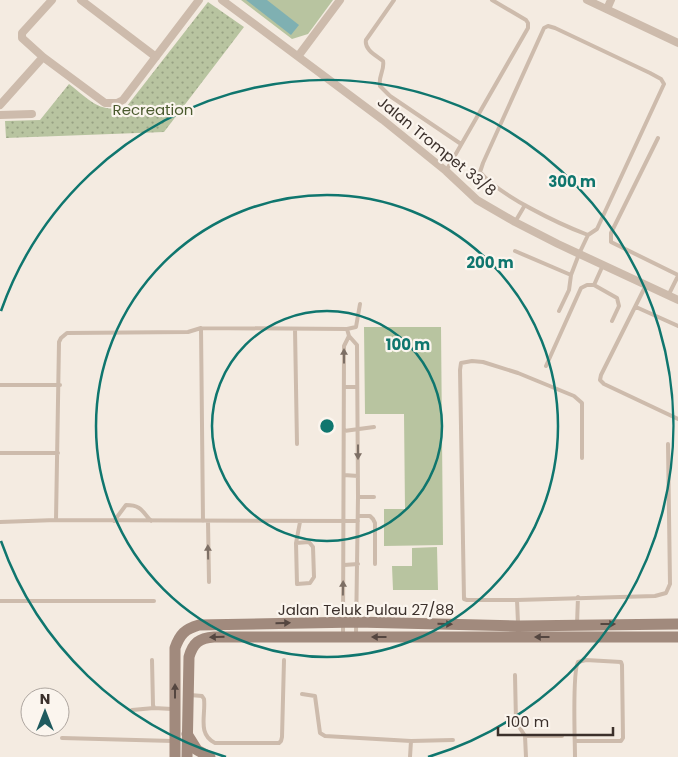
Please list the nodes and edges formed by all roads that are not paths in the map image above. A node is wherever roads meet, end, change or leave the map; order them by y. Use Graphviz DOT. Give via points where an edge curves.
graph roads {
  1 [pos="52,0"];
  2 [pos="81,0"];
  3 [pos="222,0"];
  4 [pos="340,0"];
  5 [pos="394,0"];
  6 [pos="492,0"];
  7 [pos="587,0"];
  8 [pos="611,0"];
  9 [pos="196,1"];
  10 [pos="607,9"];
  11 [pos="678,43"];
  12 [pos="298,55"];
  13 [pos="43,57"];
  14 [pos="156,57"];
  15 [pos="0,104"];
  16 [pos="32,114"];
  17 [pos="0,115"];
  18 [pos="658,138"];
  19 [pos="461,144"];
  20 [pos="446,171"];
  21 [pos="525,205"];
  22 [pos="515,222"];
  23 [pos="588,235"];
  24 [pos="515,251"];
  25 [pos="579,254"];
  26 [pos="603,265"];
  27 [pos="572,275"];
  28 [pos="678,275"];
  29 [pos="594,285"];
  30 [pos="646,286"];
  31 [pos="668,296"];
  32 [pos="678,300"];
  33 [pos="360,304"];
  34 [pos="636,306"];
  35 [pos="559,311"];
  36 [pos="612,322"];
  37 [pos="678,326"];
  38 [pos="201,328"];
  39 [pos="295,329"];
  40 [pos="346,329"];
  41 [pos="350,336"];
  42 [pos="546,366"];
  43 [pos="0,385"];
  44 [pos="60,386"];
  45 [pos="344,387"];
  46 [pos="357,387"];
  47 [pos="678,419"];
  48 [pos="374,427"];
  49 [pos="358,430"];
  50 [pos="344,431"];
  51 [pos="297,444"];
  52 [pos="668,444"];
  53 [pos="58,452"];
  54 [pos="0,453"];
  55 [pos="582,458"];
  56 [pos="344,476"];
  57 [pos="358,476"];
  58 [pos="358,497"];
  59 [pos="374,497"];
  60 [pos="358,516"];
  61 [pos="56,520"];
  62 [pos="151,521"];
  63 [pos="206,521"];
  64 [pos="343,521"];
  65 [pos="358,521"];
  66 [pos="0,522"];
  67 [pos="114,522"];
  68 [pos="300,522"];
  69 [pos="296,543"];
  70 [pos="358,564"];
  71 [pos="375,564"];
  72 [pos="344,565"];
  73 [pos="209,582"];
  74 [pos="578,598"];
  75 [pos="517,600"];
  76 [pos="0,601"];
  77 [pos="154,601"];
  78 [pos="343,622"];
  79 [pos="357,622"];
  80 [pos="577,624"];
  81 [pos="678,624"];
  82 [pos="518,626"];
  83 [pos="343,637"];
  84 [pos="356,637"];
  85 [pos="678,637"];
  86 [pos="152,660"];
  87 [pos="284,660"];
  88 [pos="515,675"];
  89 [pos="302,694"];
  90 [pos="188,695"];
  91 [pos="154,708"];
  92 [pos="175,709"];
  93 [pos="132,710"];
  94 [pos="186,733"];
  95 [pos="525,736"];
  96 [pos="562,736"];
  97 [pos="62,738"];
  98 [pos="411,740"];
  99 [pos="453,740"];
  100 [pos="175,741"];
  101 [pos="574,741"];
  102 [pos="175,757"];
  103 [pos="186,757"];
  104 [pos="210,757"];
  105 [pos="410,757"];
  106 [pos="526,757"];
  107 [pos="575,757"];
  1 -- 13 [label="street" via="22,33 24,41"];
  2 -- 14 [label="street"];
  3 -- 12 [label="street, Jalan Trompet 33/8"];
  4 -- 12 [label="street"];
  5 -- 19 [label="lane" via="365,44 383,61 380,86"];
  6 -- 19 [label="lane" via="526,20 528,28"];
  7 -- 10 [label="street"];
  8 -- 10 [label="street"];
  9 -- 14 [label="street"];
  10 -- 11 [label="street"];
  12 -- 20 [label="street, Jalan Trompet 33/8"];
  13 -- 14 [label="street" via="110,104 123,100"];
  13 -- 15 [label="street"];
  16 -- 17 [label="street"];
  18 -- 28 [label="lane" via="611,234 611,242"];
  19 -- 20 [label="lane"];
  20 -- 22 [label="street, Jalan Trompet 33/8" via="478,200"];
  21 -- 22 [label="lane"];
  21 -- 23 [label="lane"];
  21 -- 23 [label="lane" via="485,179 480,172 544,28 548,26 650,73 664,84 597,229"];
  22 -- 25 [label="street, Jalan Trompet 33/8"];
  23 -- 25 [label="lane"];
  24 -- 27 [label="lane"];
  25 -- 26 [label="street, Jalan Trompet 33/8"];
  25 -- 27 [label="lane"];
  26 -- 29 [label="lane"];
  26 -- 30 [label="street, Jalan Trompet 33/8"];
  27 -- 35 [label="lane"];
  28 -- 31 [label="lane"];
  29 -- 36 [label="lane" via="617,298 619,306"];
  29 -- 42 [label="lane" via="581,288"];
  30 -- 31 [label="street, Jalan Trompet 33/8"];
  30 -- 34 [label="lane"];
  31 -- 32 [label="street, Jalan Trompet 33/8"];
  33 -- 40 [label="lane" via="356,327"];
  34 -- 37 [label="lane"];
  34 -- 47 [label="lane" via="600,380"];
  38 -- 39 [label="lane"];
  38 -- 44 [label="lane" via="188,332 67,333 59,342"];
  38 -- 63 [label="lane"];
  39 -- 40 [label="lane"];
  39 -- 51 [label="lane"];
  40 -- 41 [label="lane"];
  45 -- 41 [label="lane, one-way" via="344,346"];
  41 -- 46 [label="lane" via="357,345"];
  43 -- 44 [label="lane"];
  44 -- 53 [label="lane"];
  45 -- 46 [label="lane"];
  45 -- 50 [label="lane"];
  46 -- 49 [label="lane"];
  48 -- 49 [label="lane"];
  49 -- 50 [label="lane"];
  49 -- 57 [label="lane, one-way"];
  50 -- 56 [label="lane"];
  52 -- 74 [label="lane" via="670,584 666,593"];
  53 -- 54 [label="lane"];
  53 -- 61 [label="lane"];
  55 -- 75 [label="lane" via="582,403 579,399 495,365 472,361 461,363 464,599"];
  56 -- 57 [label="lane"];
  56 -- 64 [label="lane"];
  57 -- 58 [label="lane"];
  58 -- 59 [label="lane"];
  58 -- 60 [label="lane"];
  60 -- 65 [label="lane"];
  60 -- 71 [label="lane" via="374,518"];
  61 -- 66 [label="lane"];
  61 -- 67 [label="lane"];
  62 -- 63 [label="lane"];
  62 -- 67 [label="lane"];
  62 -- 67 [label="lane" via="140,508 126,505"];
  63 -- 68 [label="lane"];
  73 -- 63 [label="lane, one-way"];
  64 -- 65 [label="lane"];
  64 -- 68 [label="lane"];
  64 -- 72 [label="lane"];
  65 -- 70 [label="lane"];
  68 -- 69 [label="lane"];
  69 -- 69 [label="lane" via="311,543 313,546 314,577 310,583 297,584"];
  70 -- 72 [label="lane"];
  70 -- 79 [label="lane"];
  78 -- 72 [label="lane, one-way"];
  74 -- 75 [label="lane"];
  74 -- 80 [label="lane"];
  75 -- 82 [label="lane"];
  76 -- 77 [label="lane"];
  78 -- 79 [label="street, Jalan Teluk Pulau 27/88"];
  78 -- 83 [label="lane"];
  92 -- 78 [label="street, Jalan Teluk Pulau 27/88, one-way" via="175,648 182,632 189,628 221,624"];
  79 -- 82 [label="street, Jalan Teluk Pulau 27/88, one-way"];
  79 -- 84 [label="lane"];
  80 -- 81 [label="street, Jalan Teluk Pulau 27/88, one-way"];
  80 -- 82 [label="street, Jalan Teluk Pulau 27/88"];
  83 -- 84 [label="street, Jalan Teluk Pulau 27/88"];
  83 -- 90 [label="street, Jalan Teluk Pulau 27/88, one-way" via="204,638 191,648"];
  85 -- 84 [label="street, Jalan Teluk Pulau 27/88, one-way"];
  86 -- 91 [label="lane"];
  87 -- 90 [label="lane" via="282,737 279,742 214,743 208,740 203,724 204,699"];
  88 -- 95 [label="lane" via="516,722"];
  89 -- 98 [label="lane" via="315,696 320,733 325,736"];
  90 -- 94 [label="street, Jalan Teluk Pulau 27/88"];
  91 -- 92 [label="lane"];
  91 -- 93 [label="lane"];
  92 -- 100 [label="street, Jalan Teluk Pulau 27/88"];
  94 -- 103 [label="street, Jalan Teluk Pulau 27/88"];
  94 -- 104 [label="street" via="197,750"];
  95 -- 96 [label="lane"];
  95 -- 106 [label="lane"];
  97 -- 100 [label="lane"];
  98 -- 99 [label="lane"];
  98 -- 105 [label="lane"];
  100 -- 102 [label="street, Jalan Teluk Pulau 27/88"];
  101 -- 101 [label="lane" via="575,666 586,660 621,662 623,738"];
  101 -- 107 [label="lane"];
}
